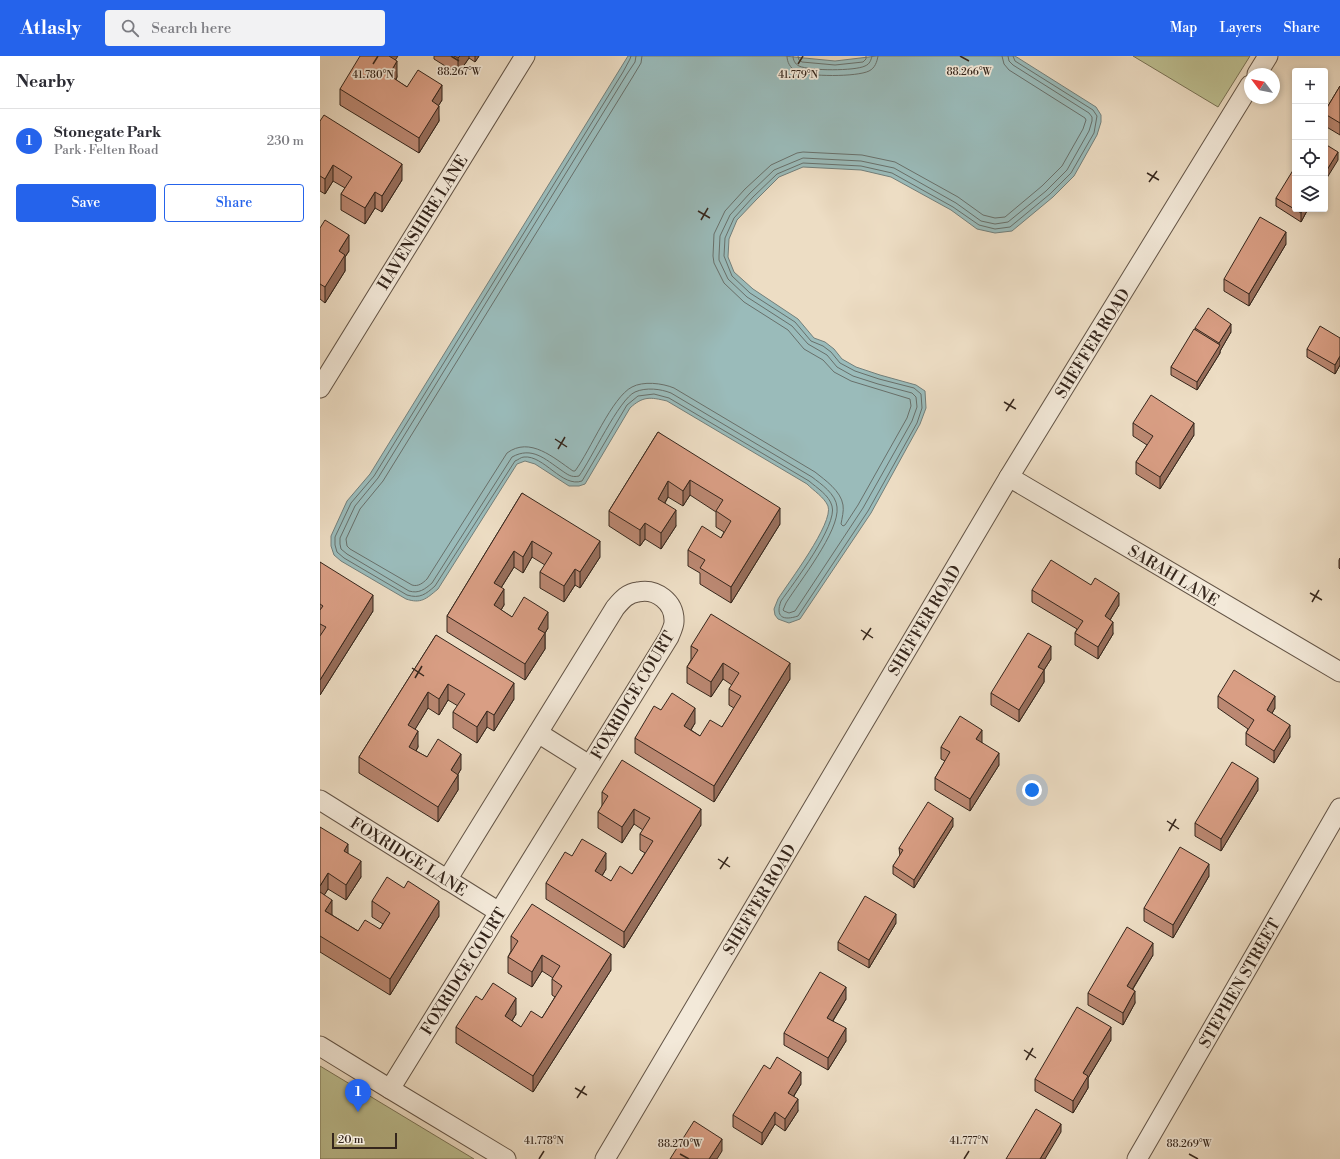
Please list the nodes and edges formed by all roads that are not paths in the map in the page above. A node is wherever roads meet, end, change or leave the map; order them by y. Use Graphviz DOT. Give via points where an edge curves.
graph roads {
  1 [pos="525,56"];
  2 [pos="1268,56"];
  3 [pos="1261,68"];
  4 [pos="1244,95"];
  5 [pos="320,388"];
  6 [pos="1009,477"];
  7 [pos="1340,672"];
  8 [pos="538,733"];
  9 [pos="590,765"];
  10 [pos="320,800"];
  11 [pos="1340,808"];
  12 [pos="447,880"];
  13 [pos="499,912"];
  14 [pos="320,1046"];
  15 [pos="390,1089"];
  16 [pos="506,1159"];
  17 [pos="605,1159"];
  18 [pos="1137,1159"];
  1 -- 5 [label="street, HAVENSHIRE LANE"];
  2 -- 3 [label="street"];
  4 -- 6 [label="street, SHEFFER ROAD"];
  6 -- 7 [label="street, SARAH LANE"];
  6 -- 17 [label="street, SHEFFER ROAD"];
  8 -- 9 [label="street"];
  8 -- 9 [label="street, FOXRIDGE COURT" via="624,597 637,592 651,592 663,597 672,608 674,622 669,637"];
  8 -- 12 [label="street, FOXRIDGE COURT"];
  9 -- 13 [label="street, FOXRIDGE COURT"];
  10 -- 12 [label="street, FOXRIDGE LANE"];
  11 -- 18 [label="street, STEPHEN STREET"];
  12 -- 13 [label="street, FOXRIDGE LANE"];
  13 -- 15 [label="street, FOXRIDGE COURT"];
  14 -- 15 [label="street"];
  15 -- 16 [label="street"];
}
